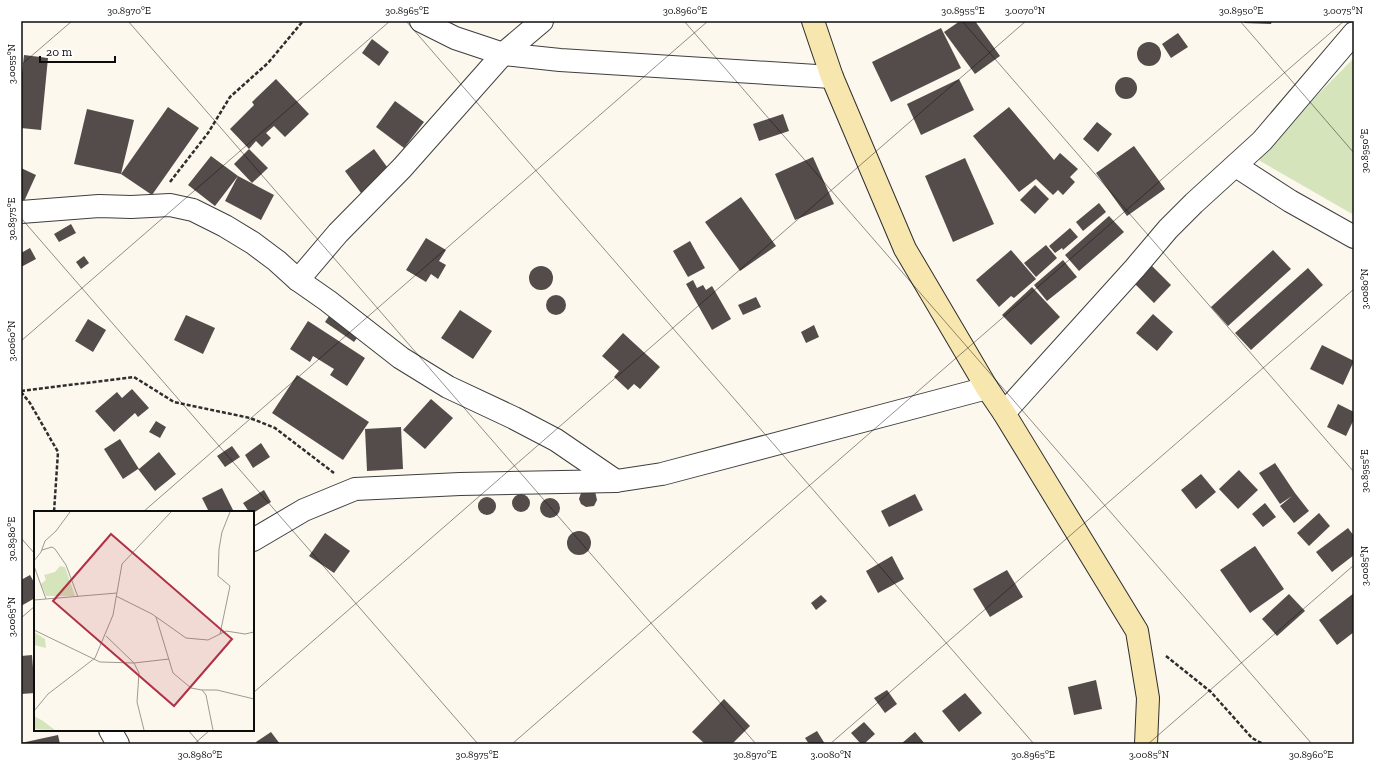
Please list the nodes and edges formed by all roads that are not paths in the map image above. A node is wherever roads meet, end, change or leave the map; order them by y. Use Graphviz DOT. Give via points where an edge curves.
graph roads {
  1 [pos="421,21"];
  2 [pos="542,21"];
  3 [pos="813,21"];
  4 [pos="1354,33"];
  5 [pos="503,54"];
  6 [pos="832,77"];
  7 [pos="1236,166"];
  8 [pos="21,212"];
  9 [pos="1354,237"];
  10 [pos="298,280"];
  11 [pos="987,388"];
  12 [pos="1004,413"];
  13 [pos="616,481"];
  14 [pos="254,539"];
  15 [pos="108,731"];
  16 [pos="110,731"];
  17 [pos="101,744"];
  18 [pos="118,744"];
  19 [pos="1146,744"];
  1 -- 5 [label="street" via="455,38"];
  2 -- 5 [label="street"];
  3 -- 6 [label="street"];
  4 -- 7 [label="street" via="1262,141"];
  5 -- 6 [label="street" via="560,60"];
  5 -- 10 [label="street"];
  6 -- 11 [label="street" via="905,249"];
  7 -- 9 [label="street" via="1290,201"];
  7 -- 12 [label="street" via="1168,229"];
  8 -- 10 [label="street" via="150,205 170,205 194,210 253,243"];
  10 -- 13 [label="street" via="401,358 448,387 556,440"];
  11 -- 12 [label="street"];
  11 -- 13 [label="street" via="662,474"];
  12 -- 19 [label="street" via="1136,631 1148,698"];
  13 -- 14 [label="street" via="355,489 304,510"];
  15 -- 17 [label="street"];
  16 -- 18 [label="street"];
}
